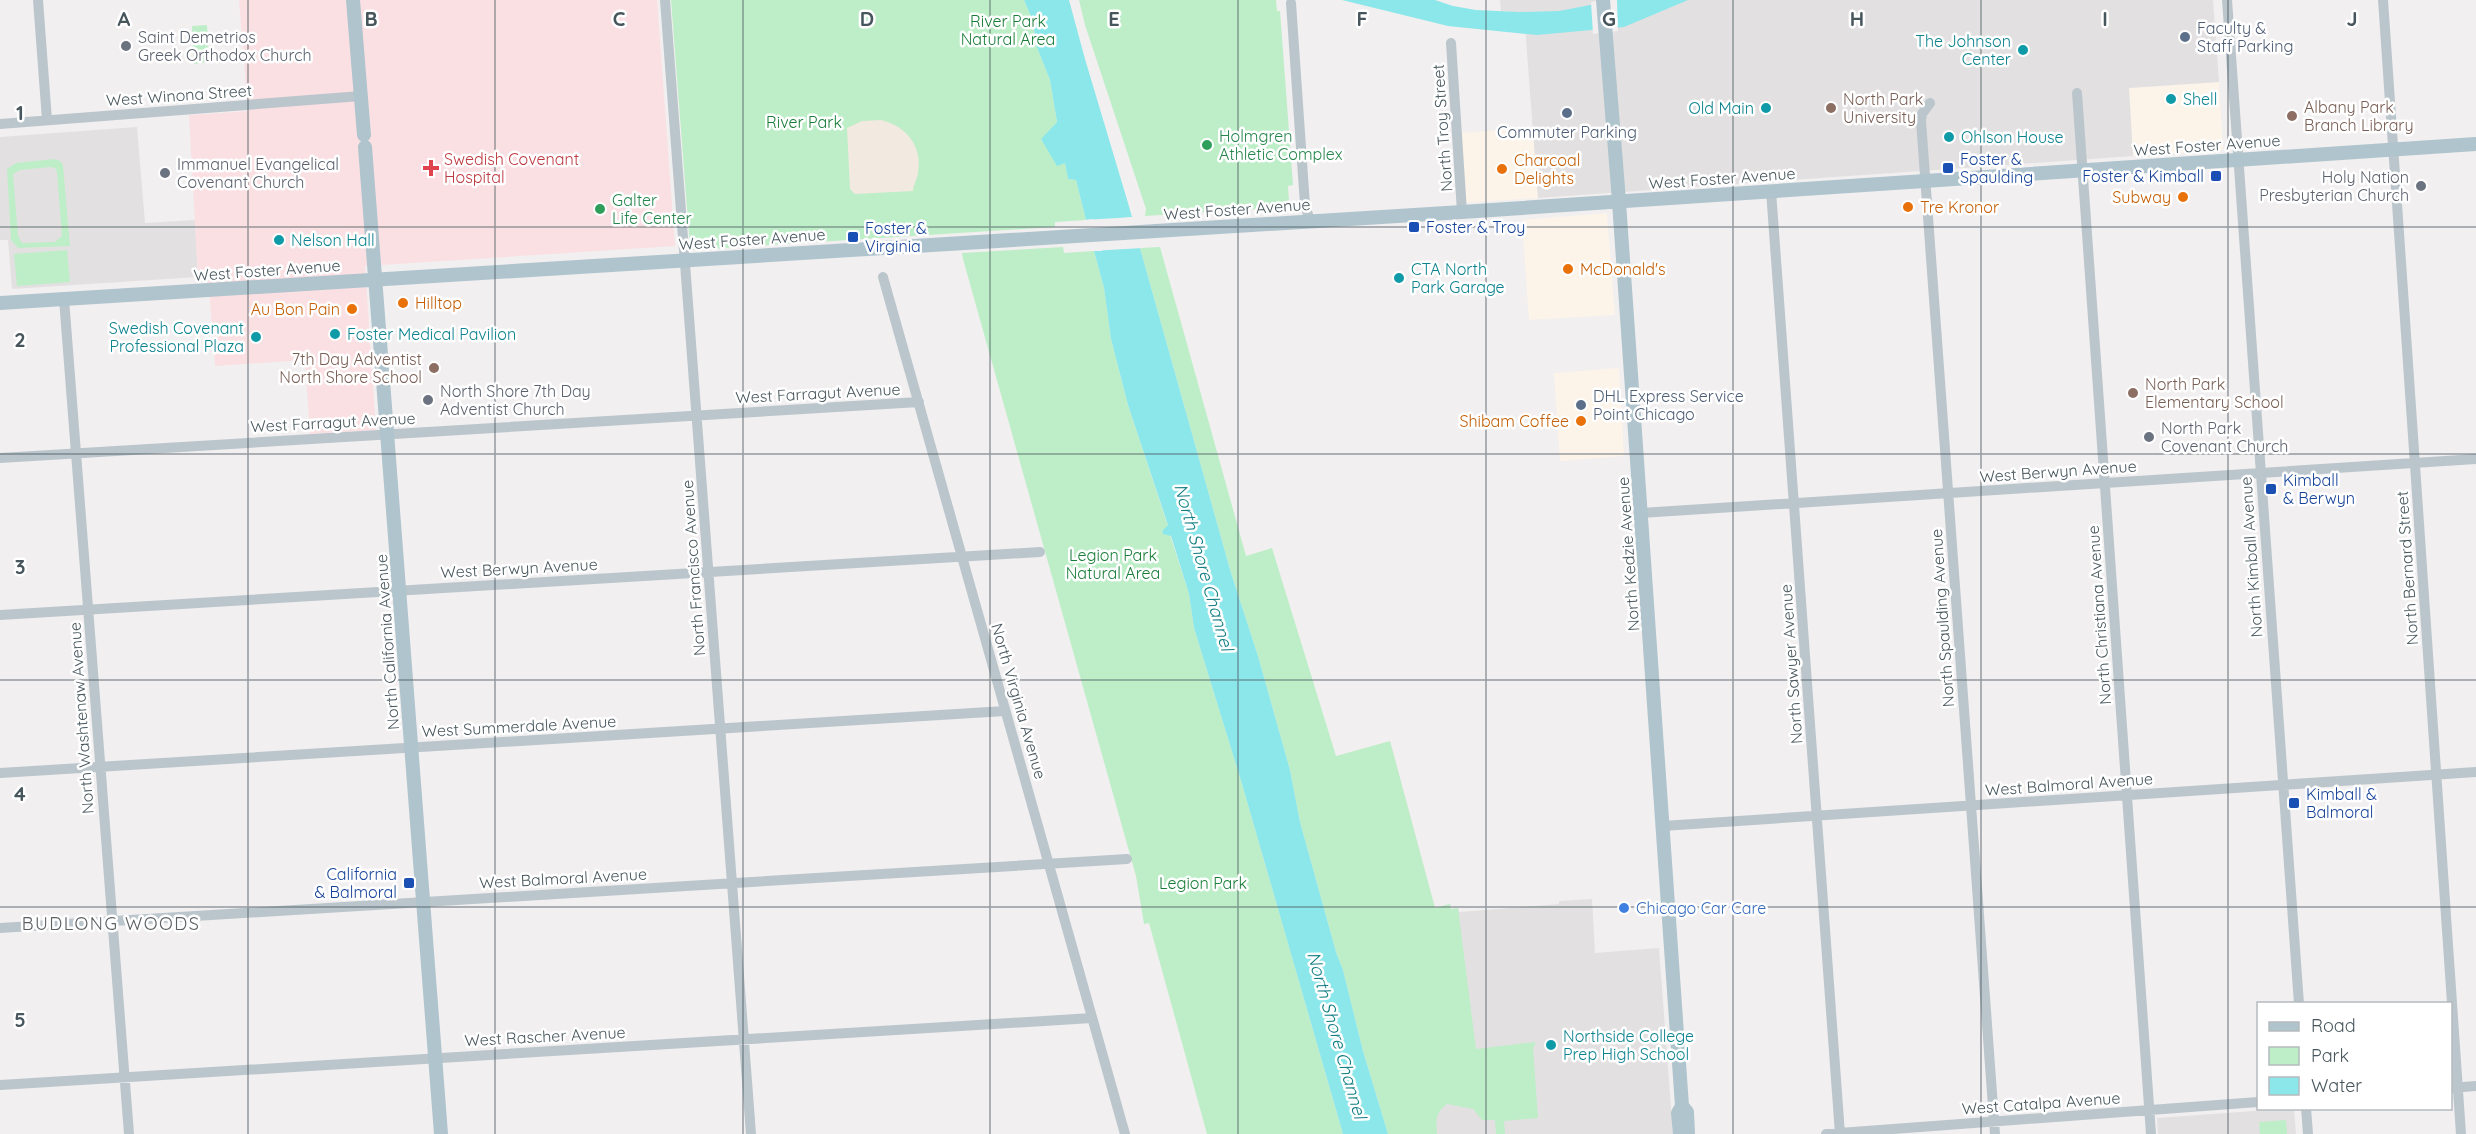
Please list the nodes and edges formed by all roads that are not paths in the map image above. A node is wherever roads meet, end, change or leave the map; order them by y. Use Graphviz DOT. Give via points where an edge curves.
graph roads {
  1 [pos="38,0"];
  2 [pos="353,0"];
  3 [pos="665,0"];
  4 [pos="1603,0"];
  5 [pos="2227,0"];
  6 [pos="2383,0"];
  7 [pos="1291,3"];
  8 [pos="1451,43"];
  9 [pos="2077,93"];
  10 [pos="361,96"];
  11 [pos="1930,103"];
  12 [pos="47,120"];
  13 [pos="0,124"];
  14 [pos="2476,144"];
  15 [pos="2393,150"];
  16 [pos="2238,160"];
  17 [pos="2082,170"];
  18 [pos="1925,181"];
  19 [pos="1771,191"];
  20 [pos="1619,202"];
  21 [pos="1462,212"];
  22 [pos="1310,221"];
  23 [pos="685,260"];
  24 [pos="883,277"];
  25 [pos="376,279"];
  26 [pos="64,299"];
  27 [pos="0,303"];
  28 [pos="919,402"];
  29 [pos="697,415"];
  30 [pos="388,434"];
  31 [pos="76,453"];
  32 [pos="0,458"];
  33 [pos="2476,459"];
  34 [pos="2415,463"];
  35 [pos="2260,473"];
  36 [pos="2105,483"];
  37 [pos="1948,493"];
  38 [pos="1794,503"];
  39 [pos="1641,513"];
  40 [pos="1040,552"];
  41 [pos="964,556"];
  42 [pos="709,572"];
  43 [pos="400,591"];
  44 [pos="88,609"];
  45 [pos="0,615"];
  46 [pos="1005,711"];
  47 [pos="721,729"];
  48 [pos="412,747"];
  49 [pos="100,767"];
  50 [pos="2476,772"];
  51 [pos="0,773"];
  52 [pos="2436,774"];
  53 [pos="2283,784"];
  54 [pos="2127,795"];
  55 [pos="1971,806"];
  56 [pos="1817,816"];
  57 [pos="1663,826"];
  58 [pos="1127,859"];
  59 [pos="1049,864"];
  60 [pos="732,883"];
  61 [pos="424,902"];
  62 [pos="112,921"];
  63 [pos="0,928"];
  64 [pos="2299,1002"];
  65 [pos="2449,1002"];
  66 [pos="1092,1018"];
  67 [pos="744,1040"];
  68 [pos="2452,1053"];
  69 [pos="436,1058"];
  70 [pos="124,1077"];
  71 [pos="0,1085"];
  72 [pos="2476,1086"];
  73 [pos="2454,1088"];
  74 [pos="2257,1102"];
  75 [pos="1682,1106"];
  76 [pos="2150,1110"];
  77 [pos="2306,1110"];
  78 [pos="1994,1122"];
  79 [pos="1840,1133"];
  80 [pos="129,1134"];
  81 [pos="441,1134"];
  82 [pos="751,1134"];
  83 [pos="1125,1134"];
  84 [pos="1680,1134"];
  85 [pos="1688,1134"];
  86 [pos="1826,1134"];
  87 [pos="1995,1134"];
  88 [pos="2151,1134"];
  89 [pos="2308,1134"];
  90 [pos="2461,1134"];
  1 -- 12 [label="street"];
  2 -- 10 [label="main road, North California Avenue"];
  3 -- 23 [label="street, North Francisco Avenue"];
  4 -- 20 [label="main road, North Kedzie Avenue"];
  5 -- 16 [label="street, North Kimball Avenue"];
  6 -- 15 [label="street, North Bernard Street"];
  7 -- 22 [label="street" via="1305,205"];
  8 -- 21 [label="street, North Troy Street"];
  9 -- 17 [label="street, North Christiana Avenue"];
  10 -- 12 [label="street, West Winona Street"];
  10 -- 25 [label="main road, North California Avenue"];
  11 -- 18 [label="street, North Spaulding Avenue" via="1921,121"];
  12 -- 13 [label="street, West Winona Street"];
  14 -- 15 [label="main road, West Foster Avenue"];
  15 -- 16 [label="main road, West Foster Avenue"];
  15 -- 34 [label="street, North Bernard Street"];
  16 -- 17 [label="main road, West Foster Avenue"];
  16 -- 35 [label="street, North Kimball Avenue"];
  17 -- 18 [label="main road, West Foster Avenue"];
  17 -- 36 [label="street, North Christiana Avenue"];
  18 -- 19 [label="main road, West Foster Avenue"];
  18 -- 37 [label="street, North Spaulding Avenue"];
  19 -- 20 [label="main road, West Foster Avenue"];
  19 -- 38 [label="street, North Sawyer Avenue"];
  20 -- 21 [label="main road, West Foster Avenue"];
  20 -- 39 [label="main road, North Kedzie Avenue"];
  21 -- 22 [label="main road, West Foster Avenue"];
  22 -- 23 [label="main road, West Foster Avenue"];
  23 -- 25 [label="main road, West Foster Avenue"];
  23 -- 29 [label="street, North Francisco Avenue"];
  24 -- 28 [label="street, North Virginia Avenue"];
  25 -- 26 [label="main road, West Foster Avenue"];
  25 -- 30 [label="main road, North California Avenue"];
  26 -- 27 [label="main road, West Foster Avenue"];
  26 -- 31 [label="street, North Washtenaw Avenue"];
  28 -- 29 [label="street, West Farragut Avenue"];
  28 -- 41 [label="street, North Virginia Avenue"];
  29 -- 30 [label="street, West Farragut Avenue"];
  29 -- 42 [label="street, North Francisco Avenue"];
  30 -- 31 [label="street, West Farragut Avenue"];
  30 -- 43 [label="main road, North California Avenue"];
  31 -- 32 [label="street, West Farragut Avenue"];
  31 -- 44 [label="street, North Washtenaw Avenue"];
  33 -- 34 [label="street, West Berwyn Avenue"];
  34 -- 35 [label="street, West Berwyn Avenue"];
  34 -- 52 [label="street, North Bernard Street"];
  35 -- 36 [label="street, West Berwyn Avenue"];
  35 -- 53 [label="street, North Kimball Avenue"];
  36 -- 37 [label="street, West Berwyn Avenue"];
  36 -- 54 [label="street, North Christiana Avenue"];
  37 -- 38 [label="street, West Berwyn Avenue"];
  37 -- 55 [label="street, North Spaulding Avenue"];
  38 -- 39 [label="street, West Berwyn Avenue"];
  38 -- 56 [label="street, North Sawyer Avenue"];
  39 -- 57 [label="main road, North Kedzie Avenue"];
  40 -- 41 [label="street, West Berwyn Avenue"];
  41 -- 42 [label="street, West Berwyn Avenue"];
  41 -- 46 [label="street, North Virginia Avenue"];
  42 -- 43 [label="street, West Berwyn Avenue"];
  42 -- 47 [label="street, North Francisco Avenue"];
  43 -- 44 [label="street, West Berwyn Avenue"];
  43 -- 48 [label="main road, North California Avenue"];
  44 -- 45 [label="street, West Berwyn Avenue"];
  44 -- 49 [label="street, North Washtenaw Avenue"];
  46 -- 47 [label="street, West Summerdale Avenue"];
  46 -- 59 [label="street, North Virginia Avenue"];
  47 -- 48 [label="street, West Summerdale Avenue"];
  47 -- 60 [label="street, North Francisco Avenue"];
  48 -- 49 [label="street, West Summerdale Avenue"];
  48 -- 61 [label="main road, North California Avenue"];
  49 -- 51 [label="street, West Summerdale Avenue"];
  49 -- 62 [label="street, North Washtenaw Avenue"];
  50 -- 52 [label="street, West Balmoral Avenue"];
  52 -- 53 [label="street, West Balmoral Avenue"];
  52 -- 65 [label="street, North Bernard Street"];
  53 -- 54 [label="street, West Balmoral Avenue"];
  53 -- 64 [label="street, North Kimball Avenue"];
  54 -- 55 [label="street, West Balmoral Avenue"];
  54 -- 76 [label="street, North Christiana Avenue"];
  55 -- 56 [label="street, West Balmoral Avenue"];
  55 -- 78 [label="street, North Spaulding Avenue"];
  56 -- 57 [label="street, West Balmoral Avenue"];
  56 -- 79 [label="street, North Sawyer Avenue"];
  57 -- 75 [label="main road, North Kedzie Avenue"];
  58 -- 59 [label="street, West Balmoral Avenue"];
  59 -- 60 [label="street, West Balmoral Avenue"];
  59 -- 66 [label="street, North Virginia Avenue"];
  60 -- 61 [label="street, West Balmoral Avenue"];
  60 -- 67 [label="street, North Francisco Avenue"];
  61 -- 62 [label="street, West Balmoral Avenue"];
  61 -- 69 [label="main road, North California Avenue"];
  62 -- 63 [label="street, West Balmoral Avenue"];
  62 -- 70 [label="street, North Washtenaw Avenue"];
  66 -- 67 [label="street, West Rascher Avenue"];
  66 -- 83 [label="street, North Virginia Avenue"];
  67 -- 69 [label="street, West Rascher Avenue"];
  67 -- 82 [label="street, North Francisco Avenue"];
  68 -- 73 [label="street, North Bernard Street"];
  69 -- 70 [label="street, West Rascher Avenue"];
  69 -- 81 [label="main road, North California Avenue"];
  70 -- 71 [label="street, West Rascher Avenue"];
  70 -- 80 [label="street, North Washtenaw Avenue"];
  72 -- 73 [label="street"];
  73 -- 90 [label="street, North Bernard Street"];
  74 -- 76 [label="street, West Catalpa Avenue"];
  75 -- 84 [label="main road, North Kedzie Avenue" via="1678,1113"];
  75 -- 85 [label="main road, North Kedzie Avenue" via="1687,1112"];
  76 -- 78 [label="street, West Catalpa Avenue"];
  76 -- 88 [label="street, North Christiana Avenue"];
  77 -- 89 [label="street"];
  78 -- 79 [label="street, West Catalpa Avenue"];
  78 -- 87 [label="street, North Spaulding Avenue"];
  79 -- 86 [label="street, West Catalpa Avenue"];
}
